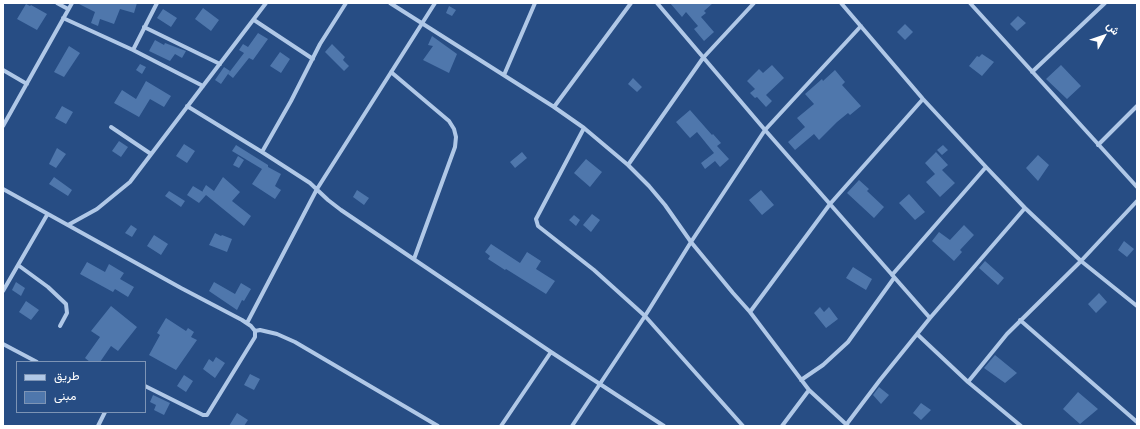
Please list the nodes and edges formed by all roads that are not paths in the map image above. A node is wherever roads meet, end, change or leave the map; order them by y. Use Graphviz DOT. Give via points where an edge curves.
graph roads {
  1 [pos="57,3"];
  2 [pos="72,3"];
  3 [pos="157,3"];
  4 [pos="266,3"];
  5 [pos="346,3"];
  6 [pos="390,3"];
  7 [pos="435,3"];
  8 [pos="535,3"];
  9 [pos="631,3"];
  10 [pos="657,3"];
  11 [pos="754,3"];
  12 [pos="841,3"];
  13 [pos="970,3"];
  14 [pos="1105,3"];
  15 [pos="68,9"];
  16 [pos="63,18"];
  17 [pos="254,20"];
  18 [pos="422,23"];
  19 [pos="861,26"];
  20 [pos="144,27"];
  21 [pos="133,50"];
  22 [pos="703,58"];
  23 [pos="313,59"];
  24 [pos="220,64"];
  25 [pos="3,70"];
  26 [pos="391,72"];
  27 [pos="1032,72"];
  28 [pos="504,75"];
  29 [pos="27,84"];
  30 [pos="203,86"];
  31 [pos="923,99"];
  32 [pos="188,106"];
  33 [pos="1137,106"];
  34 [pos="554,107"];
  35 [pos="3,126"];
  36 [pos="111,127"];
  37 [pos="584,128"];
  38 [pos="765,130"];
  39 [pos="1098,145"];
  40 [pos="262,152"];
  41 [pos="151,154"];
  42 [pos="628,165"];
  43 [pos="986,167"];
  44 [pos="1137,187"];
  45 [pos="3,189"];
  46 [pos="317,189"];
  47 [pos="1137,201"];
  48 [pos="830,204"];
  49 [pos="1025,208"];
  50 [pos="48,215"];
  51 [pos="68,225"];
  52 [pos="691,242"];
  53 [pos="414,259"];
  54 [pos="1081,261"];
  55 [pos="18,264"];
  56 [pos="893,276"];
  57 [pos="3,291"];
  58 [pos="1137,306"];
  59 [pos="750,312"];
  60 [pos="645,316"];
  61 [pos="930,318"];
  62 [pos="1020,320"];
  63 [pos="247,323"];
  64 [pos="60,326"];
  65 [pos="255,331"];
  66 [pos="917,334"];
  67 [pos="3,344"];
  68 [pos="551,352"];
  69 [pos="35,361"];
  70 [pos="801,380"];
  71 [pos="968,382"];
  72 [pos="600,383"];
  73 [pos="146,386"];
  74 [pos="808,390"];
  75 [pos="104,413"];
  76 [pos="1137,422"];
  77 [pos="847,425"];
  78 [pos="98,426"];
  79 [pos="438,426"];
  80 [pos="501,426"];
  81 [pos="572,426"];
  82 [pos="664,426"];
  83 [pos="744,426"];
  84 [pos="782,426"];
  85 [pos="1021,426"];
  1 -- 15 [label="street"];
  2 -- 15 [label="street"];
  3 -- 20 [label="street"];
  4 -- 17 [label="street"];
  5 -- 23 [label="street"];
  6 -- 18 [label="street"];
  7 -- 18 [label="street"];
  8 -- 28 [label="street"];
  9 -- 34 [label="street"];
  10 -- 22 [label="street"];
  11 -- 22 [label="street"];
  12 -- 19 [label="street"];
  13 -- 27 [label="street"];
  14 -- 27 [label="street"];
  15 -- 16 [label="street"];
  16 -- 21 [label="street"];
  16 -- 29 [label="street"];
  17 -- 23 [label="street"];
  17 -- 24 [label="street"];
  18 -- 26 [label="street"];
  18 -- 28 [label="street"];
  19 -- 31 [label="street"];
  19 -- 38 [label="street"];
  20 -- 21 [label="street"];
  20 -- 24 [label="street"];
  21 -- 30 [label="street"];
  22 -- 38 [label="street"];
  22 -- 42 [label="street"];
  23 -- 40 [label="street"];
  24 -- 30 [label="street"];
  25 -- 29 [label="street"];
  26 -- 46 [label="street"];
  26 -- 53 [label="street" via="449,121 456,138"];
  27 -- 39 [label="street"];
  28 -- 34 [label="street"];
  29 -- 35 [label="street"];
  30 -- 32 [label="street"];
  31 -- 43 [label="street"];
  31 -- 48 [label="street"];
  32 -- 40 [label="street"];
  32 -- 41 [label="street"];
  33 -- 39 [label="street"];
  34 -- 37 [label="street"];
  36 -- 41 [label="street"];
  37 -- 42 [label="street"];
  37 -- 60 [label="street" via="536,219 541,228 594,270"];
  38 -- 48 [label="street"];
  38 -- 52 [label="street"];
  39 -- 44 [label="street"];
  40 -- 46 [label="street"];
  41 -- 51 [label="street" via="119,192 97,209"];
  42 -- 52 [label="street" via="665,205"];
  43 -- 49 [label="street"];
  43 -- 56 [label="street"];
  45 -- 50 [label="street"];
  46 -- 53 [label="street" via="335,205"];
  46 -- 63 [label="street"];
  47 -- 54 [label="street"];
  48 -- 56 [label="street"];
  48 -- 59 [label="street"];
  49 -- 54 [label="street"];
  49 -- 61 [label="street"];
  50 -- 51 [label="street"];
  50 -- 55 [label="street"];
  51 -- 63 [label="street"];
  52 -- 59 [label="street"];
  52 -- 60 [label="street"];
  53 -- 68 [label="street"];
  54 -- 58 [label="street"];
  54 -- 62 [label="street"];
  55 -- 57 [label="street"];
  55 -- 64 [label="street" via="66,304 67,314"];
  56 -- 61 [label="street"];
  56 -- 70 [label="street" via="848,342 823,365"];
  59 -- 70 [label="street"];
  60 -- 72 [label="street"];
  60 -- 83 [label="street"];
  61 -- 66 [label="street"];
  62 -- 71 [label="street"];
  62 -- 76 [label="street"];
  63 -- 65 [label="street"];
  65 -- 73 [label="street" via="255,336 207,415"];
  65 -- 79 [label="street" via="277,334 295,342"];
  66 -- 71 [label="street"];
  66 -- 77 [label="street"];
  67 -- 69 [label="street"];
  68 -- 72 [label="street"];
  68 -- 80 [label="street"];
  70 -- 74 [label="street"];
  71 -- 85 [label="street"];
  72 -- 81 [label="street"];
  72 -- 82 [label="street"];
  74 -- 77 [label="street"];
  74 -- 84 [label="street"];
  75 -- 78 [label="street"];
}
